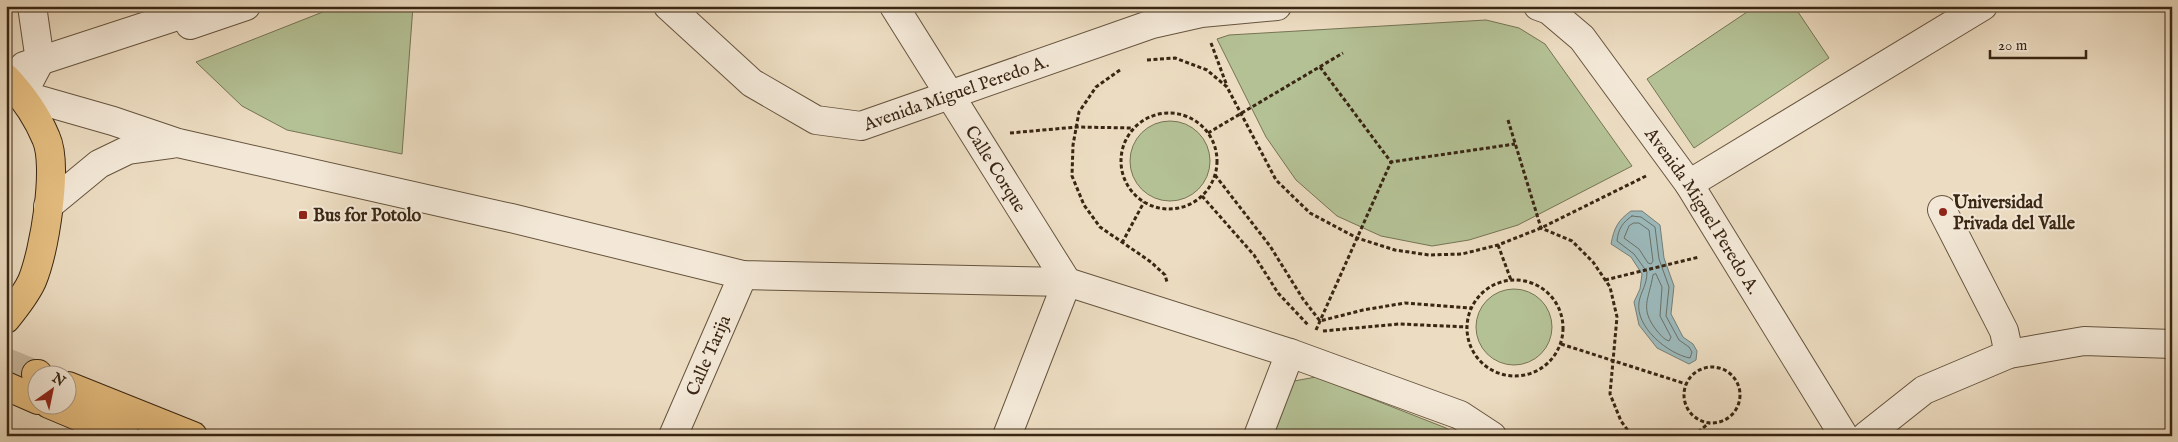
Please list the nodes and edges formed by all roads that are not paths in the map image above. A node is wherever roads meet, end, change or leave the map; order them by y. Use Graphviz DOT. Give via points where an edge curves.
graph roads {
  1 [pos="32,6"];
  2 [pos="208,6"];
  3 [pos="246,6"];
  4 [pos="668,6"];
  5 [pos="894,6"];
  6 [pos="1277,6"];
  7 [pos="1538,6"];
  8 [pos="1983,6"];
  9 [pos="1155,15"];
  10 [pos="153,37"];
  11 [pos="40,61"];
  12 [pos="6,72"];
  13 [pos="14,86"];
  14 [pos="951,96"];
  15 [pos="178,143"];
  16 [pos="1681,173"];
  17 [pos="48,206"];
  18 [pos="1942,210"];
  19 [pos="742,275"];
  20 [pos="1067,282"];
  21 [pos="8,316"];
  22 [pos="2172,344"];
  23 [pos="1290,353"];
  24 [pos="2010,354"];
  25 [pos="28,384"];
  26 [pos="6,386"];
  27 [pos="78,390"];
  28 [pos="70,414"];
  29 [pos="111,433"];
  30 [pos="193,436"];
  31 [pos="673,436"];
  32 [pos="1007,436"];
  33 [pos="1258,436"];
  34 [pos="1492,436"];
  35 [pos="1844,436"];
  36 [pos="1866,436"];
  1 -- 11 [label="street"];
  2 -- 11 [label="street"];
  3 -- 10 [label="street"];
  4 -- 14 [label="street, Avenida Miguel Peredo A." via="752,83 816,120 861,126"];
  5 -- 14 [label="street, Calle Corque"];
  6 -- 9 [label="street, Avenida Miguel Peredo A."];
  7 -- 16 [label="street, Avenida Miguel Peredo A." via="1549,10 1582,38"];
  8 -- 16 [label="street"];
  9 -- 14 [label="street, Avenida Miguel Peredo A."];
  11 -- 12 [label="street"];
  11 -- 13 [label="street"];
  13 -- 15 [label="street"];
  13 -- 17 [label="main road" via="47,139 51,172"];
  14 -- 20 [label="street, Calle Corque"];
  15 -- 17 [label="street" via="128,150 106,160"];
  15 -- 19 [label="street" via="511,218"];
  16 -- 35 [label="street, Avenida Miguel Peredo A."];
  17 -- 21 [label="main road" via="32,281"];
  18 -- 24 [label="street" via="2004,331"];
  19 -- 20 [label="street"];
  19 -- 31 [label="street, Calle Tarija"];
  20 -- 23 [label="street"];
  20 -- 32 [label="street"];
  22 -- 24 [label="street" via="2084,340"];
  23 -- 33 [label="street"];
  23 -- 34 [label="street" via="1460,415"];
  24 -- 36 [label="street" via="1924,390"];
  25 -- 26 [label="main road"];
  27 -- 30 [label="main road"];
  28 -- 29 [label="main road"];
}
